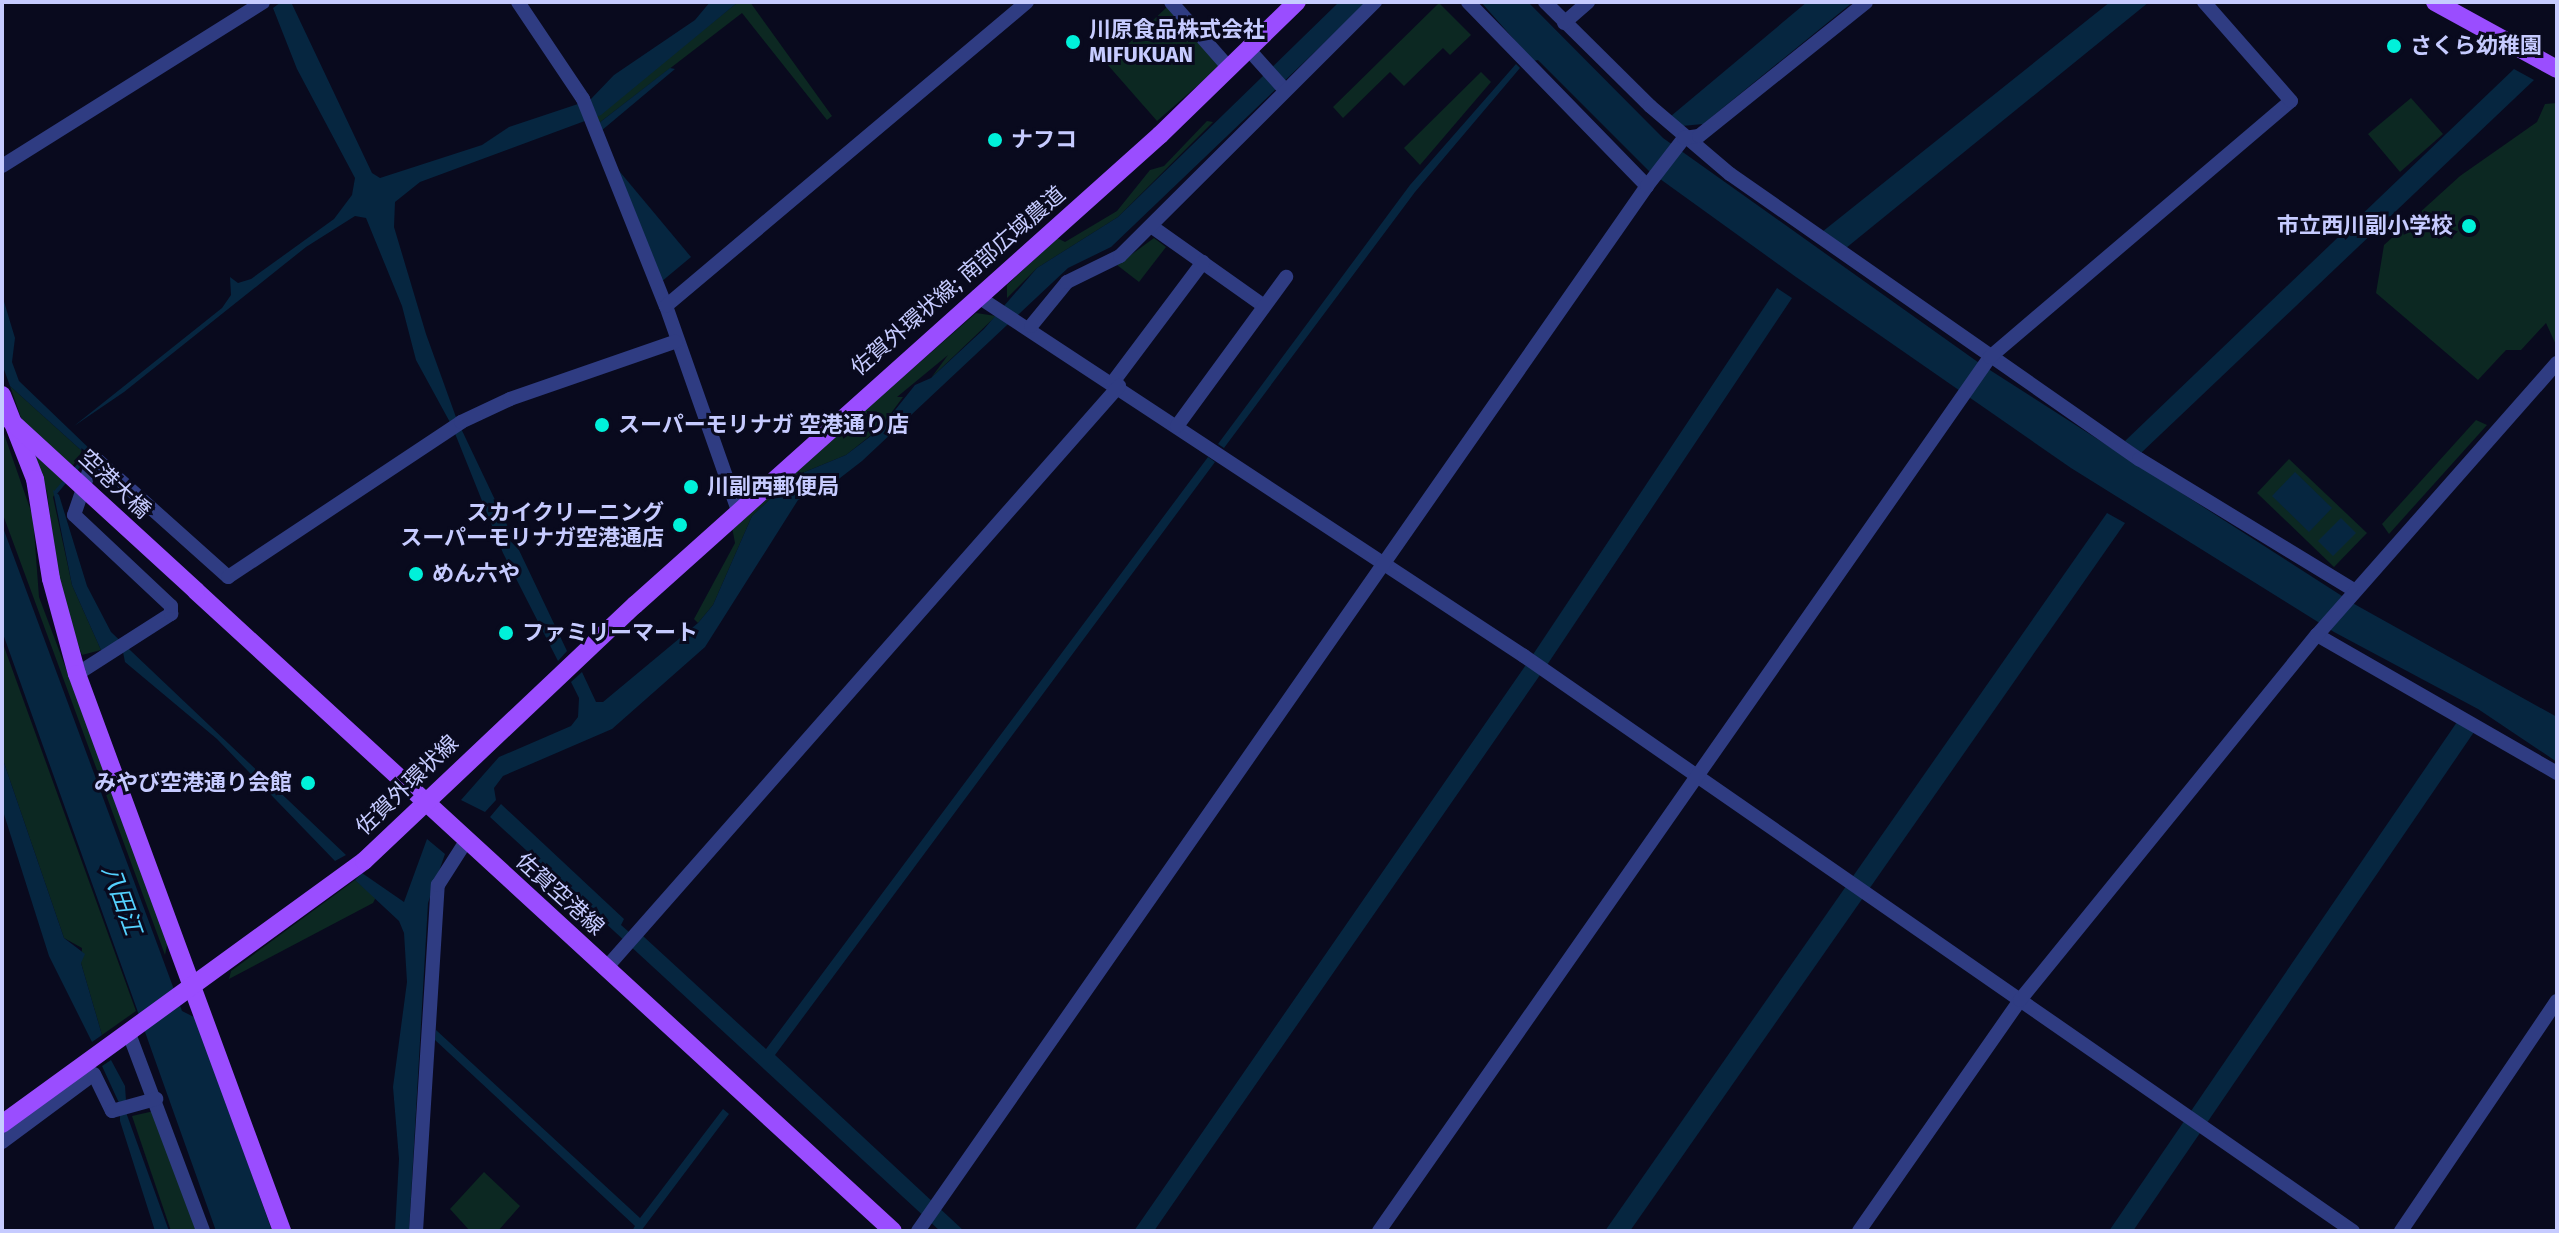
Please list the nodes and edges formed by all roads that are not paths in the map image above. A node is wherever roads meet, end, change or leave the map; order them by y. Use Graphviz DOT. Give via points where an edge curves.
graph roads {
  1 [pos="263,2"];
  2 [pos="518,2"];
  3 [pos="1027,2"];
  4 [pos="1171,2"];
  5 [pos="1297,2"];
  6 [pos="1375,2"];
  7 [pos="1468,2"];
  8 [pos="1545,2"];
  9 [pos="1588,2"];
  10 [pos="1866,2"];
  11 [pos="2204,2"];
  12 [pos="2435,2"];
  13 [pos="1564,23"];
  14 [pos="1250,51"];
  15 [pos="1230,69"];
  16 [pos="2557,69"];
  17 [pos="1285,90"];
  18 [pos="1684,138"];
  19 [pos="2,166"];
  20 [pos="1647,186"];
  21 [pos="1151,226"];
  22 [pos="1203,262"];
  23 [pos="1286,277"];
  24 [pos="977,296"];
  25 [pos="666,306"];
  26 [pos="1264,306"];
  27 [pos="1026,323"];
  28 [pos="675,342"];
  29 [pos="1990,357"];
  30 [pos="2557,363"];
  31 [pos="1116,384"];
  32 [pos="2,395"];
  33 [pos="2,413"];
  34 [pos="1177,426"];
  35 [pos="738,511"];
  36 [pos="1382,564"];
  37 [pos="2354,590"];
  38 [pos="196,591"];
  39 [pos="648,593"];
  40 [pos="2317,635"];
  41 [pos="77,674"];
  42 [pos="2557,773"];
  43 [pos="1697,777"];
  44 [pos="426,801"];
  45 [pos="466,841"];
  46 [pos="606,968"];
  47 [pos="189,987"];
  48 [pos="2020,1000"];
  49 [pos="2557,1001"];
  50 [pos="133,1033"];
  51 [pos="156,1099"];
  52 [pos="2,1124"];
  53 [pos="2,1142"];
  54 [pos="921,1227"];
  55 [pos="203,1231"];
  56 [pos="282,1231"];
  57 [pos="416,1231"];
  58 [pos="893,1231"];
  59 [pos="1379,1231"];
  60 [pos="1859,1231"];
  61 [pos="2353,1231"];
  62 [pos="2401,1231"];
  1 -- 19 [label="street"];
  2 -- 25 [label="street" via="583,99"];
  3 -- 25 [label="street"];
  4 -- 15 [label="street"];
  5 -- 14 [label="main road, 佐賀外環状線; 南部広域農道"];
  6 -- 17 [label="street"];
  7 -- 20 [label="street"];
  8 -- 13 [label="street"];
  9 -- 13 [label="street"];
  10 -- 18 [label="street" via="1699,136"];
  11 -- 29 [label="street" via="2291,101"];
  12 -- 16 [label="main road"];
  13 -- 18 [label="street"];
  14 -- 15 [label="main road, 佐賀外環状線; 南部広域農道"];
  14 -- 17 [label="street"];
  15 -- 24 [label="main road, 佐賀外環状線; 南部広域農道"];
  17 -- 21 [label="street"];
  18 -- 20 [label="street"];
  18 -- 29 [label="street"];
  20 -- 36 [label="street"];
  21 -- 22 [label="street"];
  21 -- 27 [label="street" via="1120,256 1067,282"];
  22 -- 26 [label="street"];
  22 -- 31 [label="street"];
  23 -- 26 [label="street"];
  24 -- 27 [label="street"];
  24 -- 35 [label="main road, 佐賀外環状線; 南部広域農道"];
  25 -- 28 [label="street"];
  26 -- 34 [label="street"];
  27 -- 31 [label="street"];
  28 -- 35 [label="street"];
  28 -- 41 [label="street" via="510,399 456,425 228,577 94,457 74,515 171,606 171,614"];
  29 -- 37 [label="street" via="2139,459"];
  29 -- 43 [label="street"];
  30 -- 37 [label="street"];
  31 -- 34 [label="street"];
  31 -- 46 [label="street"];
  32 -- 41 [label="main road" via="35,479 51,579"];
  33 -- 38 [label="main road, 空港大橋, bridge"];
  34 -- 36 [label="street"];
  35 -- 39 [label="main road, 佐賀外環状線; 南部広域農道"];
  36 -- 43 [label="street"];
  36 -- 54 [label="street"];
  37 -- 40 [label="street"];
  38 -- 44 [label="main road, 佐賀空港線"];
  39 -- 44 [label="main road, 佐賀外環状線"];
  40 -- 42 [label="street"];
  40 -- 48 [label="street"];
  41 -- 47 [label="main road"];
  43 -- 48 [label="street"];
  43 -- 59 [label="street"];
  44 -- 45 [label="main road, 佐賀空港線"];
  44 -- 47 [label="main road, 佐賀外環状線" via="364,861"];
  45 -- 46 [label="main road, 佐賀空港線"];
  45 -- 57 [label="street" via="438,885"];
  46 -- 58 [label="main road, 佐賀空港線"];
  47 -- 50 [label="main road, 佐賀外環状線"];
  47 -- 56 [label="main road"];
  48 -- 60 [label="street"];
  48 -- 61 [label="street"];
  49 -- 62 [label="street"];
  50 -- 51 [label="street"];
  50 -- 52 [label="main road"];
  51 -- 53 [label="street" via="123,1109 94,1074"];
  51 -- 55 [label="street"];
}
